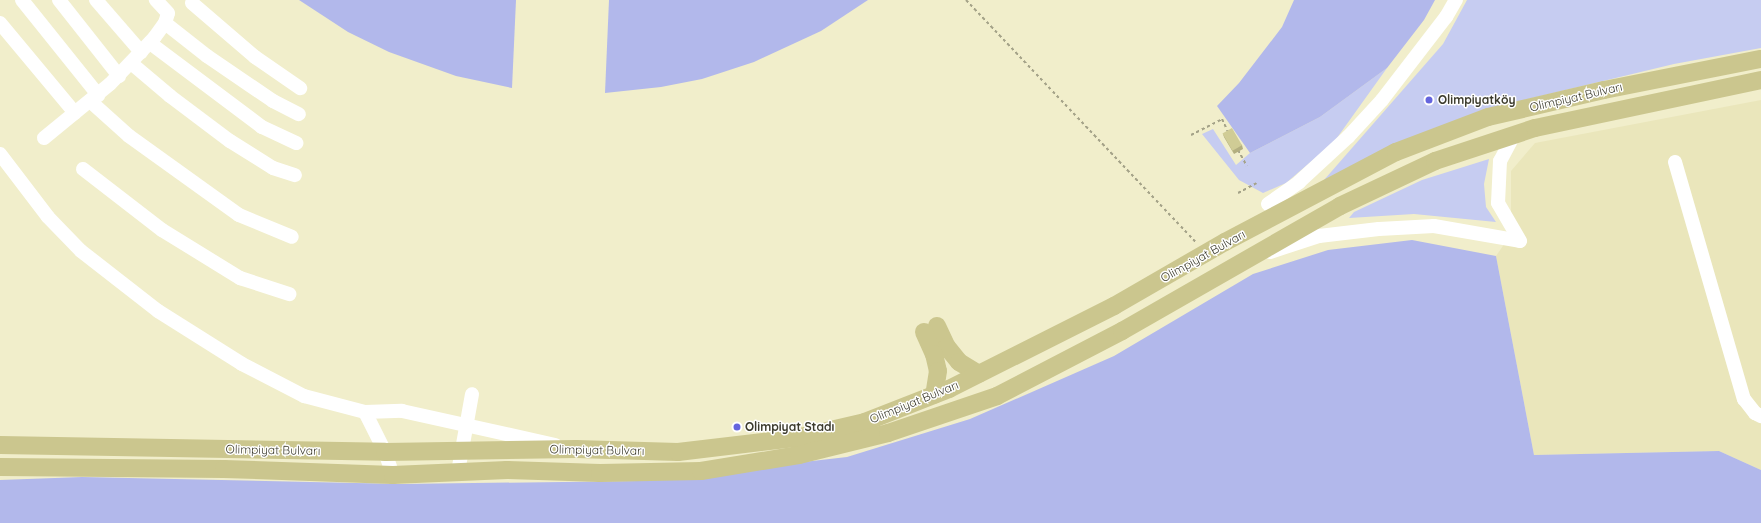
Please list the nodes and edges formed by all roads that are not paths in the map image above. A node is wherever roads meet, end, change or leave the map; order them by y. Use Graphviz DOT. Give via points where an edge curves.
graph roads {
  1 [pos="22,0"];
  2 [pos="59,0"];
  3 [pos="96,0"];
  4 [pos="156,0"];
  5 [pos="1456,0"];
  6 [pos="192,2"];
  7 [pos="0,23"];
  8 [pos="165,23"];
  9 [pos="145,47"];
  10 [pos="1761,59"];
  11 [pos="131,63"];
  12 [pos="119,76"];
  13 [pos="1761,80"];
  14 [pos="300,88"];
  15 [pos="94,98"];
  16 [pos="75,113"];
  17 [pos="299,114"];
  18 [pos="1515,133"];
  19 [pos="44,138"];
  20 [pos="297,143"];
  21 [pos="0,154"];
  22 [pos="1675,162"];
  23 [pos="83,169"];
  24 [pos="296,175"];
  25 [pos="1268,204"];
  26 [pos="292,237"];
  27 [pos="1239,262"];
  28 [pos="289,294"];
  29 [pos="979,374"];
  30 [pos="472,394"];
  31 [pos="934,395"];
  32 [pos="365,412"];
  33 [pos="1761,416"];
  34 [pos="465,425"];
  35 [pos="0,445"];
  36 [pos="576,449"];
  37 [pos="461,451"];
  38 [pos="385,452"];
  39 [pos="0,467"];
  40 [pos="458,472"];
  41 [pos="393,475"];
  1 -- 15 [label="street"];
  2 -- 12 [label="street"];
  3 -- 9 [label="street"];
  4 -- 8 [label="street" via="168,13"];
  5 -- 25 [label="street" via="1446,17 1382,100 1348,137 1299,182"];
  6 -- 14 [label="street" via="255,57"];
  7 -- 16 [label="street"];
  8 -- 9 [label="street"];
  8 -- 17 [label="street" via="207,56 273,101"];
  9 -- 11 [label="street"];
  9 -- 20 [label="street" via="262,127"];
  10 -- 29 [label="main road, Olimpiyat Bulvarı" via="1604,90 1488,117 1396,152 1206,253 1114,306"];
  11 -- 12 [label="street"];
  11 -- 24 [label="street" via="230,141 273,168"];
  12 -- 15 [label="street"];
  13 -- 18 [label="main road, Olimpiyat Bulvarı"];
  15 -- 16 [label="street"];
  15 -- 26 [label="street" via="129,136 239,215"];
  16 -- 19 [label="street"];
  18 -- 27 [label="main road, Olimpiyat Bulvarı" via="1435,161 1340,206"];
  18 -- 27 [label="street" via="1500,161 1498,203 1520,241 1434,226 1379,229 1318,236"];
  21 -- 32 [label="street" via="48,217 81,251 158,311 242,364 304,396"];
  22 -- 33 [label="street" via="1744,399 1755,413"];
  23 -- 28 [label="street" via="162,230 240,278"];
  27 -- 40 [label="main road, Olimpiyat Bulvarı" via="1122,331 997,396 888,433 798,454 701,472"];
  29 -- 31 [label="main road, Olimpiyat Bulvarı"];
  29 -- 31 [label="main road" via="959,362 930,329 938,371"];
  30 -- 34 [label="street"];
  31 -- 36 [label="main road, Olimpiyat Bulvarı" via="865,422 796,438 678,452"];
  32 -- 34 [label="street" via="402,411"];
  32 -- 38 [label="street"];
  34 -- 36 [label="street"];
  34 -- 37 [label="street"];
  35 -- 38 [label="main road, Olimpiyat Bulvarı"];
  36 -- 37 [label="main road, Olimpiyat Bulvarı"];
  37 -- 38 [label="main road, Olimpiyat Bulvarı"];
  37 -- 40 [label="street"];
  38 -- 41 [label="street"];
  39 -- 41 [label="main road, Olimpiyat Bulvarı" via="216,469"];
  40 -- 41 [label="main road, Olimpiyat Bulvarı"];
}
